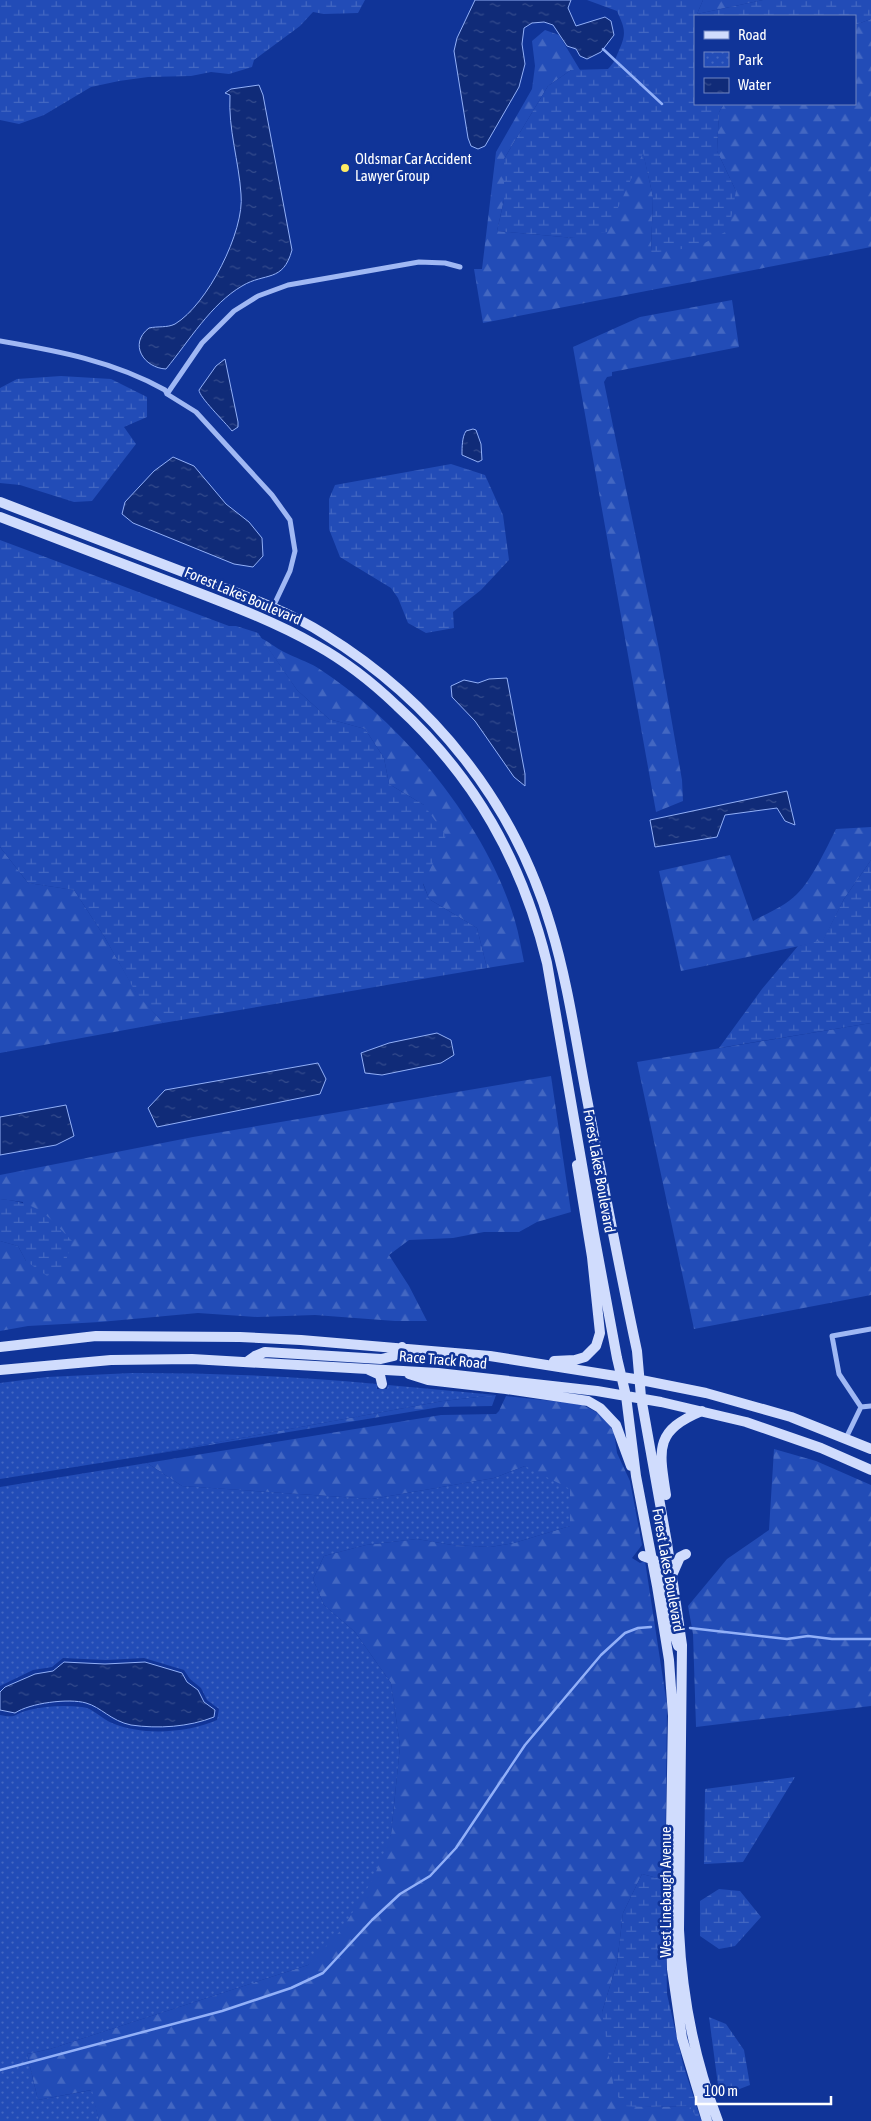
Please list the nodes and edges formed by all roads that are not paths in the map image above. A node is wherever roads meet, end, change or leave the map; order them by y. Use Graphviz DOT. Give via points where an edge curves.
graph roads {
  1 [pos="460,267"];
  2 [pos="0,341"];
  3 [pos="167,394"];
  4 [pos="0,502"];
  5 [pos="0,516"];
  6 [pos="273,608"];
  7 [pos="571,1095"];
  8 [pos="871,1329"];
  9 [pos="0,1346"];
  10 [pos="402,1348"];
  11 [pos="248,1362"];
  12 [pos="537,1362"];
  13 [pos="364,1368"];
  14 [pos="0,1370"];
  15 [pos="401,1370"];
  16 [pos="622,1377"];
  17 [pos="641,1380"];
  18 [pos="382,1384"];
  19 [pos="626,1396"];
  20 [pos="641,1398"];
  21 [pos="871,1406"];
  22 [pos="861,1407"];
  23 [pos="702,1411"];
  24 [pos="846,1438"];
  25 [pos="871,1449"];
  26 [pos="871,1470"];
  27 [pos="636,1476"];
  28 [pos="667,1543"];
  29 [pos="686,1554"];
  30 [pos="645,1557"];
  31 [pos="673,1579"];
  32 [pos="682,1656"];
  33 [pos="674,1996"];
  34 [pos="707,2121"];
  35 [pos="712,2121"];
  36 [pos="718,2121"];
  1 -- 3 [label="street" via="418,262 288,285 258,296 234,311 202,343"];
  2 -- 3 [label="street" via="108,364 141,377"];
  3 -- 6 [label="street" via="196,412 272,495 290,520 295,551 290,572"];
  4 -- 6 [label="main road, Forest Lakes Boulevard"];
  5 -- 7 [label="main road, Forest Lakes Boulevard" via="257,615 348,665 417,724 464,777 488,813 524,887 540,932"];
  6 -- 17 [label="main road, Forest Lakes Boulevard" via="323,633 357,656 385,676 426,714 475,772 518,842 536,883 559,959"];
  7 -- 12 [label="main road" via="569,1114 592,1257 600,1333 596,1346 585,1357"];
  7 -- 16 [label="main road, Forest Lakes Boulevard"];
  8 -- 22 [label="street" via="832,1336 839,1374"];
  9 -- 10 [label="main road, Race Track Road" via="56,1339 141,1335 301,1340"];
  10 -- 11 [label="main road" via="394,1356 381,1359 265,1352"];
  10 -- 12 [label="main road, Race Track Road"];
  11 -- 13 [label="main road, Race Track Road"];
  11 -- 14 [label="main road, Race Track Road" via="111,1360"];
  12 -- 16 [label="main road, Race Track Road"];
  13 -- 15 [label="main road, Race Track Road"];
  13 -- 18 [label="main road" via="380,1376"];
  15 -- 19 [label="main road, Race Track Road"];
  15 -- 27 [label="main road" via="428,1380 581,1399 593,1404 616,1425"];
  16 -- 17 [label="main road, Race Track Road"];
  16 -- 19 [label="main road, Forest Lakes Boulevard"];
  17 -- 20 [label="main road, Forest Lakes Boulevard"];
  17 -- 24 [label="main road, Race Track Road" via="762,1407"];
  19 -- 20 [label="main road, Race Track Road"];
  19 -- 27 [label="main road, Forest Lakes Boulevard"];
  20 -- 23 [label="main road, Race Track Road"];
  20 -- 28 [label="main road, Forest Lakes Boulevard"];
  21 -- 22 [label="street"];
  22 -- 24 [label="street"];
  23 -- 26 [label="main road, Race Track Road" via="796,1439"];
  23 -- 28 [label="main road" via="675,1425 661,1448 668,1516"];
  24 -- 25 [label="main road, Race Track Road"];
  27 -- 30 [label="main road, Forest Lakes Boulevard" via="648,1537"];
  28 -- 31 [label="main road, Forest Lakes Boulevard"];
  29 -- 31 [label="main road" via="676,1563"];
  30 -- 32 [label="main road" via="661,1568 673,1633"];
  30 -- 33 [label="main road, Forest Lakes Boulevard" via="669,1660 672,1704 670,1923"];
  31 -- 32 [label="main road, Forest Lakes Boulevard"];
  32 -- 36 [label="main road, West Linebaugh Avenue" via="679,1930 682,1977 700,2068"];
  33 -- 34 [label="main road, Forest Lakes Boulevard" via="685,2050"];
  33 -- 35 [label="main road" via="681,2010 696,2076"];
}
